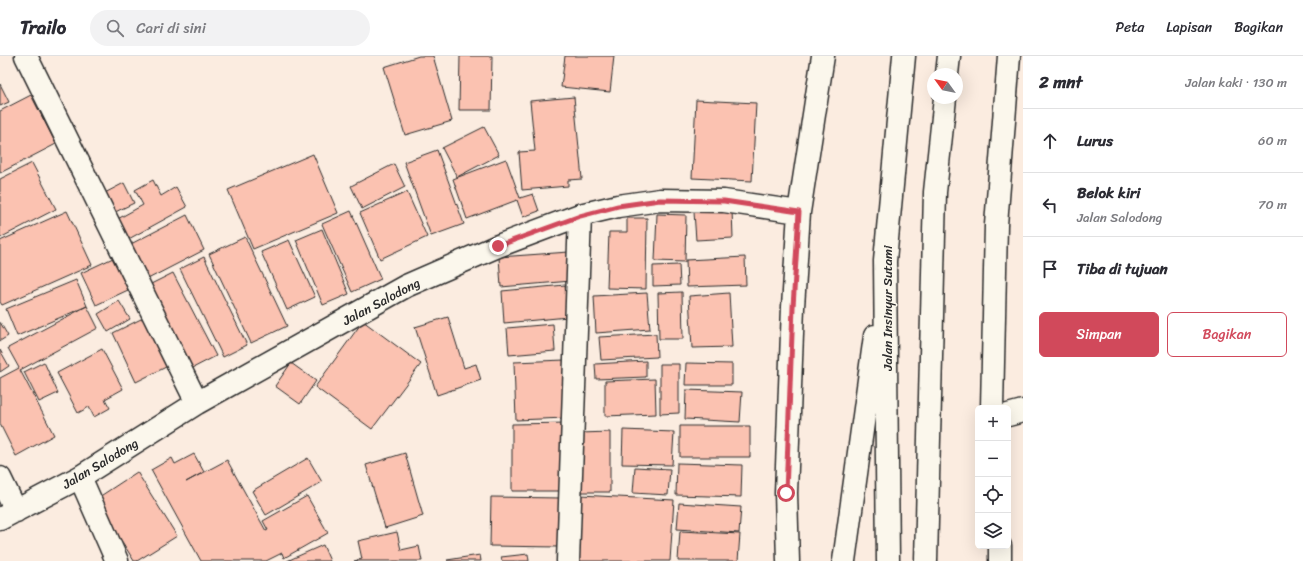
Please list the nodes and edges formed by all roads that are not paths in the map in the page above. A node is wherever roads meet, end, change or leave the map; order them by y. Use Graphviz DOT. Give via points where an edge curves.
graph roads {
  1 [pos="26,56"];
  2 [pos="823,56"];
  3 [pos="904,56"];
  4 [pos="949,56"];
  5 [pos="1010,56"];
  6 [pos="948,68"];
  7 [pos="944,104"];
  8 [pos="799,212"];
  9 [pos="580,216"];
  10 [pos="885,261"];
  11 [pos="197,403"];
  12 [pos="992,405"];
  13 [pos="1023,411"];
  14 [pos="1011,414"];
  15 [pos="80,476"];
  16 [pos="0,478"];
  17 [pos="8,515"];
  18 [pos="1000,549"];
  19 [pos="117,561"];
  20 [pos="568,561"];
  21 [pos="788,561"];
  22 [pos="844,561"];
  23 [pos="888,561"];
  24 [pos="926,561"];
  25 [pos="1000,561"];
  1 -- 11 [label="main road"];
  2 -- 8 [label="main road"];
  3 -- 10 [label="main road, Jalan Insinyur Sutami"];
  4 -- 6 [label="main road"];
  5 -- 12 [label="main road" via="996,225"];
  7 -- 24 [label="main road" via="935,192"];
  8 -- 9 [label="main road, Jalan Salodong" via="724,201 660,200 618,206"];
  8 -- 21 [label="main road" via="786,493"];
  9 -- 11 [label="main road, Jalan Salodong" via="498,246 406,286"];
  9 -- 20 [label="main road"];
  10 -- 22 [label="main road"];
  10 -- 23 [label="main road, Jalan Insinyur Sutami"];
  11 -- 15 [label="main road, Jalan Salodong"];
  13 -- 14 [label="main road"];
  15 -- 17 [label="main road, Jalan Salodong"];
  15 -- 19 [label="main road"];
  16 -- 17 [label="main road"];
  18 -- 25 [label="main road"];
}
